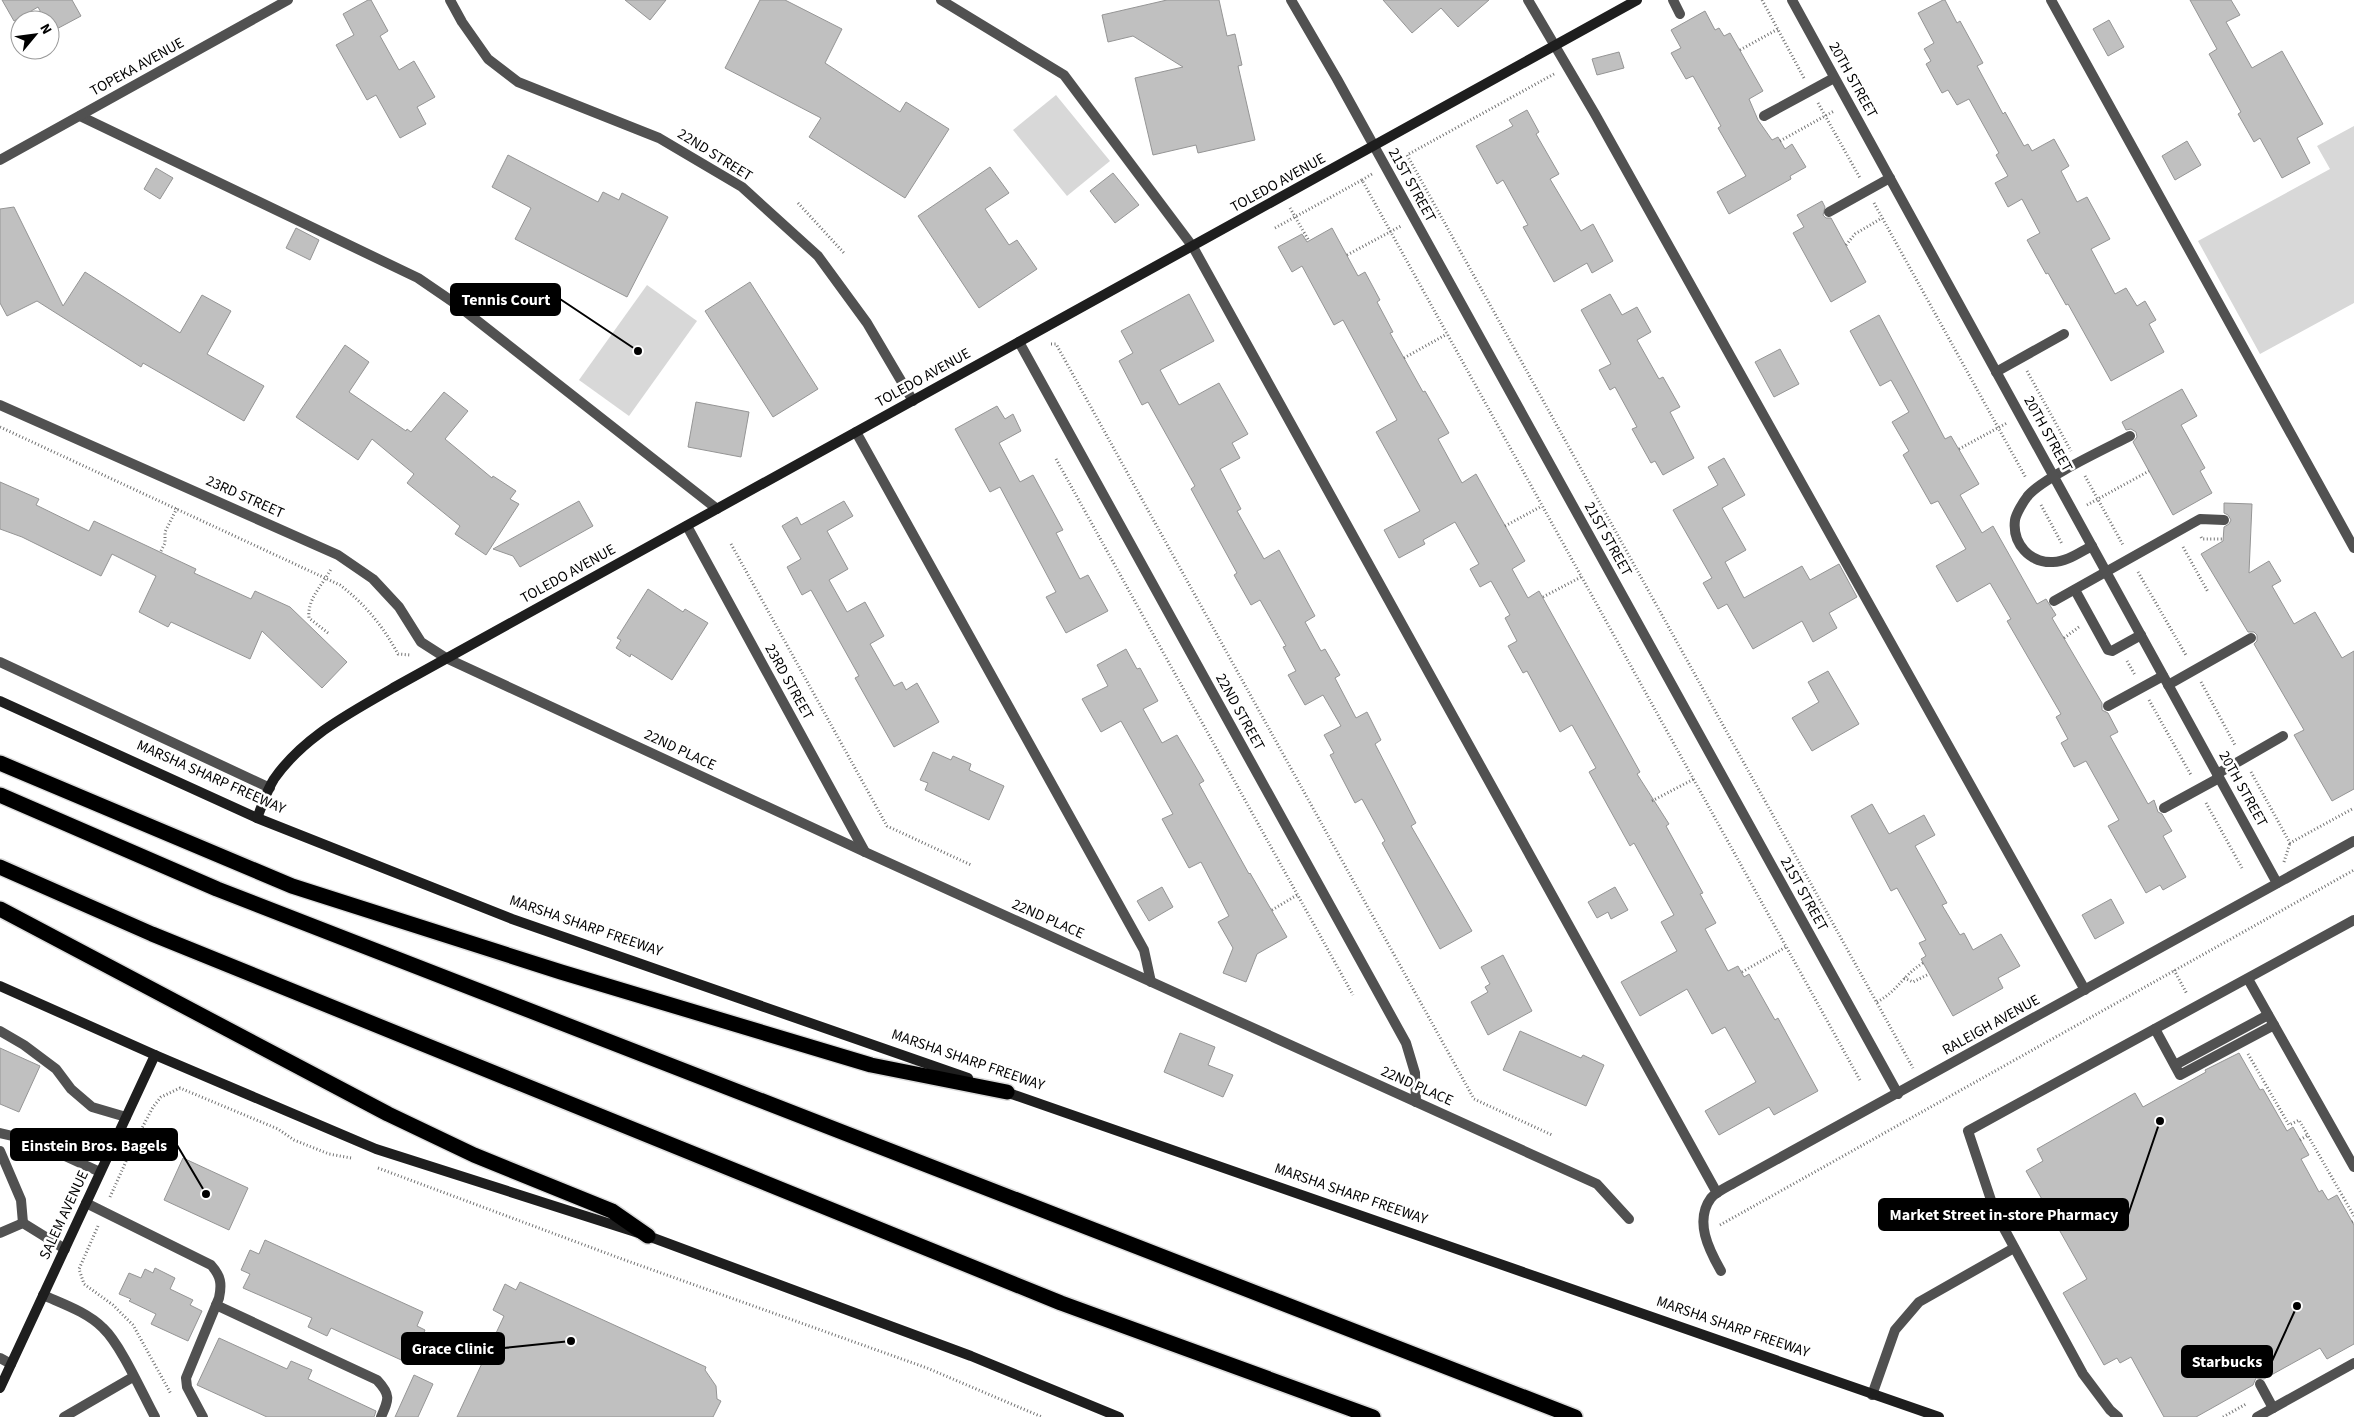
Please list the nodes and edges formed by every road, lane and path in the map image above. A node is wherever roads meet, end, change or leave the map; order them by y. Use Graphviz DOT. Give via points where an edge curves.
graph roads {
  1 [pos="288,0"];
  2 [pos="450,0"];
  3 [pos="941,0"];
  4 [pos="1291,0"];
  5 [pos="1528,0"];
  6 [pos="1637,0"];
  7 [pos="1673,0"];
  8 [pos="1762,0"];
  9 [pos="1792,0"];
  10 [pos="2051,0"];
  11 [pos="1680,14"];
  12 [pos="1778,29"];
  13 [pos="1554,46"];
  14 [pos="1740,50"];
  15 [pos="1560,70"];
  16 [pos="1834,78"];
  17 [pos="1812,90"];
  18 [pos="1848,103"];
  19 [pos="80,116"];
  20 [pos="1764,116"];
  21 [pos="1825,116"];
  22 [pos="1780,141"];
  23 [pos="1374,146"];
  24 [pos="0,160"];
  25 [pos="1890,178"];
  26 [pos="1867,190"];
  27 [pos="1284,196"];
  28 [pos="798,204"];
  29 [pos="1828,212"];
  30 [pos="1295,217"];
  31 [pos="1882,218"];
  32 [pos="1414,219"];
  33 [pos="1275,228"];
  34 [pos="1391,232"];
  35 [pos="1309,241"];
  36 [pos="1193,246"];
  37 [pos="1846,246"];
  38 [pos="844,253"];
  39 [pos="1346,255"];
  40 [pos="1448,334"];
  41 [pos="2064,334"];
  42 [pos="1019,342"];
  43 [pos="1404,358"];
  44 [pos="2020,358"];
  45 [pos="1996,372"];
  46 [pos="913,401"];
  47 [pos="0,405"];
  48 [pos="2020,415"];
  49 [pos="0,427"];
  50 [pos="1998,428"];
  51 [pos="856,432"];
  52 [pos="2130,436"];
  53 [pos="1959,449"];
  54 [pos="1056,459"];
  55 [pos="2078,464"];
  56 [pos="2149,471"];
  57 [pos="2054,477"];
  58 [pos="2034,491"];
  59 [pos="2097,499"];
  60 [pos="1542,506"];
  61 [pos="177,508"];
  62 [pos="717,509"];
  63 [pos="2073,513"];
  64 [pos="2224,520"];
  65 [pos="687,526"];
  66 [pos="1506,526"];
  67 [pos="2176,533"];
  68 [pos="731,544"];
  69 [pos="2092,546"];
  70 [pos="2354,548"];
  71 [pos="161,551"];
  72 [pos="338,555"];
  73 [pos="2070,557"];
  74 [pos="2130,558"];
  75 [pos="2106,572"];
  76 [pos="1582,577"];
  77 [pos="326,578"];
  78 [pos="2075,590"];
  79 [pos="2208,592"];
  80 [pos="1543,597"];
  81 [pos="2054,602"];
  82 [pos="328,633"];
  83 [pos="2141,635"];
  84 [pos="2251,638"];
  85 [pos="2119,647"];
  86 [pos="446,658"];
  87 [pos="0,662"];
  88 [pos="2194,670"];
  89 [pos="2166,681"];
  90 [pos="2142,688"];
  91 [pos="0,701"];
  92 [pos="2108,706"];
  93 [pos="2283,736"];
  94 [pos="2243,759"];
  95 [pos="0,763"];
  96 [pos="2218,776"];
  97 [pos="1694,779"];
  98 [pos="270,788"];
  99 [pos="2198,789"];
  100 [pos="0,795"];
  101 [pos="1652,801"];
  102 [pos="2164,808"];
  103 [pos="2354,808"];
  104 [pos="257,818"];
  105 [pos="2354,841"];
  106 [pos="865,852"];
  107 [pos="971,865"];
  108 [pos="0,867"];
  109 [pos="2242,868"];
  110 [pos="2354,870"];
  111 [pos="2277,884"];
  112 [pos="1297,895"];
  113 [pos="0,909"];
  114 [pos="1272,910"];
  115 [pos="2354,920"];
  116 [pos="1786,947"];
  117 [pos="1923,963"];
  118 [pos="2174,970"];
  119 [pos="1742,972"];
  120 [pos="1929,974"];
  121 [pos="1904,978"];
  122 [pos="2248,979"];
  123 [pos="1151,982"];
  124 [pos="0,986"];
  125 [pos="2085,990"];
  126 [pos="1352,995"];
  127 [pos="1877,1002"];
  128 [pos="2194,1008"];
  129 [pos="2268,1015"];
  130 [pos="2274,1025"];
  131 [pos="2155,1029"];
  132 [pos="0,1031"];
  133 [pos="2247,1052"];
  134 [pos="155,1055"];
  135 [pos="2175,1065"];
  136 [pos="1921,1081"];
  137 [pos="1861,1082"];
  138 [pos="1008,1092"];
  139 [pos="1898,1094"];
  140 [pos="1416,1102"];
  141 [pos="126,1117"];
  142 [pos="0,1133"];
  143 [pos="1552,1134"];
  144 [pos="2308,1135"];
  145 [pos="2300,1140"];
  146 [pos="0,1151"];
  147 [pos="359,1161"];
  148 [pos="2354,1167"];
  149 [pos="377,1168"];
  150 [pos="100,1172"];
  151 [pos="1718,1193"];
  152 [pos="86,1203"];
  153 [pos="104,1212"];
  154 [pos="2354,1216"];
  155 [pos="1629,1219"];
  156 [pos="23,1223"];
  157 [pos="0,1233"];
  158 [pos="1705,1234"];
  159 [pos="648,1236"];
  160 [pos="2014,1248"];
  161 [pos="64,1249"];
  162 [pos="1721,1271"];
  163 [pos="43,1295"];
  164 [pos="216,1305"];
  165 [pos="0,1358"];
  166 [pos="11,1364"];
  167 [pos="2354,1364"];
  168 [pos="133,1377"];
  169 [pos="2260,1384"];
  170 [pos="0,1388"];
  171 [pos="172,1395"];
  172 [pos="1872,1395"];
  173 [pos="2273,1408"];
  174 [pos="64,1417"];
  175 [pos="155,1417"];
  176 [pos="203,1417"];
  177 [pos="381,1417"];
  178 [pos="1042,1417"];
  179 [pos="1119,1417"];
  180 [pos="1374,1417"];
  181 [pos="1575,1417"];
  182 [pos="1939,1417"];
  183 [pos="2118,1417"];
  184 [pos="2257,1417"];
  1 -- 19 [label="street, TOPEKA AVENUE"];
  2 -- 46 [label="street, 22ND STREET" via="488,59 518,82 659,138 742,187 818,256 867,323"];
  3 -- 36 [label="street" via="1064,75"];
  4 -- 23 [label="street, 21ST STREET"];
  5 -- 13 [label="street"];
  6 -- 13 [label="main road, TOLEDO AVENUE"];
  7 -- 11 [label="street"];
  8 -- 12 [label="path"];
  9 -- 16 [label="street, 20TH STREET"];
  10 -- 70 [label="street"];
  12 -- 14 [label="path"];
  12 -- 17 [label="path"];
  13 -- 23 [label="main road, TOLEDO AVENUE"];
  13 -- 125 [label="street"];
  15 -- 127 [label="path" via="1407,154"];
  16 -- 17 [label="street"];
  16 -- 18 [label="street, 20TH STREET"];
  17 -- 20 [label="street"];
  17 -- 21 [label="path"];
  18 -- 21 [label="path"];
  18 -- 25 [label="street, 20TH STREET"];
  19 -- 24 [label="street, TOPEKA AVENUE"];
  19 -- 62 [label="street" via="418,278 456,304"];
  21 -- 22 [label="path"];
  21 -- 26 [label="path"];
  23 -- 27 [label="main road, TOLEDO AVENUE"];
  23 -- 32 [label="street, 21ST STREET"];
  25 -- 26 [label="street"];
  25 -- 45 [label="street, 20TH STREET"];
  26 -- 29 [label="street"];
  26 -- 31 [label="path"];
  27 -- 30 [label="path"];
  27 -- 36 [label="main road, TOLEDO AVENUE"];
  28 -- 38 [label="path"];
  30 -- 33 [label="path"];
  30 -- 34 [label="path" via="1362,180"];
  30 -- 35 [label="path"];
  31 -- 37 [label="path" via="1863,228"];
  31 -- 50 [label="path"];
  32 -- 34 [label="path"];
  32 -- 139 [label="street, 21ST STREET"];
  34 -- 39 [label="path"];
  34 -- 40 [label="path"];
  36 -- 42 [label="main road, TOLEDO AVENUE"];
  36 -- 151 [label="street"];
  40 -- 43 [label="path"];
  40 -- 60 [label="path"];
  41 -- 44 [label="street"];
  42 -- 46 [label="main road, TOLEDO AVENUE"];
  42 -- 140 [label="street, 22ND STREET" via="1406,1042 1414,1073"];
  42 -- 143 [label="path" via="1056,344 1474,1099"];
  44 -- 45 [label="street"];
  44 -- 55 [label="path"];
  45 -- 48 [label="street, 20TH STREET"];
  46 -- 51 [label="main road, TOLEDO AVENUE"];
  47 -- 72 [label="street, 23RD STREET"];
  48 -- 50 [label="path"];
  48 -- 57 [label="street, 20TH STREET"];
  49 -- 61 [label="path"];
  50 -- 53 [label="path"];
  50 -- 58 [label="path"];
  51 -- 62 [label="main road, TOLEDO AVENUE"];
  51 -- 123 [label="street" via="1144,950"];
  52 -- 55 [label="street"];
  54 -- 112 [label="path"];
  55 -- 57 [label="street"];
  55 -- 59 [label="path"];
  56 -- 59 [label="path"];
  57 -- 58 [label="street"];
  57 -- 63 [label="street, 20TH STREET"];
  58 -- 73 [label="path"];
  58 -- 73 [label="street" via="2015,519 2015,537 2023,551 2034,559 2053,562"];
  59 -- 63 [label="path"];
  59 -- 74 [label="path"];
  60 -- 66 [label="path"];
  60 -- 76 [label="path"];
  61 -- 71 [label="path" via="165,532"];
  61 -- 77 [label="path"];
  62 -- 65 [label="main road, TOLEDO AVENUE"];
  63 -- 69 [label="street, 20TH STREET"];
  64 -- 67 [label="street" via="2200,519"];
  65 -- 86 [label="main road, TOLEDO AVENUE"];
  65 -- 106 [label="street, 23RD STREET"];
  67 -- 74 [label="street"];
  67 -- 79 [label="path"];
  68 -- 107 [label="path" via="887,826"];
  69 -- 73 [label="street"];
  69 -- 75 [label="street, 20TH STREET"];
  72 -- 77 [label="path"];
  72 -- 86 [label="street, 23RD STREET" via="373,579 399,607 421,642"];
  74 -- 75 [label="street"];
  74 -- 88 [label="path"];
  75 -- 78 [label="street"];
  75 -- 83 [label="street, 20TH STREET"];
  76 -- 80 [label="path"];
  76 -- 97 [label="path"];
  77 -- 82 [label="path" via="308,609 309,618"];
  77 -- 86 [label="path" via="340,585 369,610 398,654"];
  78 -- 81 [label="street"];
  78 -- 85 [label="street" via="2108,650"];
  83 -- 85 [label="street"];
  83 -- 89 [label="street, 20TH STREET"];
  84 -- 88 [label="street"];
  85 -- 90 [label="path"];
  86 -- 98 [label="main road, TOLEDO AVENUE" via="322,730 303,745"];
  86 -- 106 [label="street, 22ND PLACE"];
  87 -- 98 [label="street"];
  88 -- 89 [label="street"];
  88 -- 94 [label="path"];
  89 -- 90 [label="street"];
  89 -- 96 [label="street, 20TH STREET"];
  90 -- 92 [label="street"];
  90 -- 99 [label="path"];
  91 -- 104 [label="main road, MARSHA SHARP FREEWAY"];
  93 -- 94 [label="street"];
  94 -- 96 [label="street"];
  94 -- 103 [label="path" via="2290,843"];
  95 -- 138 [label="highway" via="292,886 560,972 871,1064"];
  96 -- 99 [label="street"];
  96 -- 111 [label="street, 20TH STREET"];
  97 -- 101 [label="path"];
  97 -- 116 [label="path"];
  98 -- 104 [label="main road, TOLEDO AVENUE"];
  99 -- 102 [label="street"];
  99 -- 109 [label="path"];
  100 -- 181 [label="highway" via="217,889"];
  104 -- 138 [label="main road, MARSHA SHARP FREEWAY" via="512,919"];
  105 -- 111 [label="street, RALEIGH AVENUE"];
  106 -- 123 [label="street, 22ND PLACE"];
  108 -- 180 [label="highway" via="161,938 1052,1300"];
  110 -- 118 [label="path"];
  111 -- 125 [label="street, RALEIGH AVENUE"];
  112 -- 114 [label="path"];
  112 -- 126 [label="path"];
  113 -- 159 [label="highway" via="388,1114 474,1155 612,1211"];
  115 -- 122 [label="street"];
  116 -- 119 [label="path"];
  116 -- 137 [label="path"];
  117 -- 121 [label="path"];
  118 -- 128 [label="path"];
  118 -- 158 [label="path"];
  120 -- 121 [label="path" via="1913,982"];
  121 -- 127 [label="path" via="1894,992"];
  122 -- 128 [label="street"];
  122 -- 129 [label="street"];
  123 -- 140 [label="street, 22ND PLACE"];
  124 -- 134 [label="main road"];
  125 -- 136 [label="street, RALEIGH AVENUE"];
  127 -- 136 [label="path"];
  128 -- 131 [label="street"];
  129 -- 130 [label="street"];
  129 -- 135 [label="street"];
  130 -- 135 [label="street" via="2180,1075"];
  130 -- 148 [label="street"];
  131 -- 135 [label="street"];
  131 -- 160 [label="street" via="1968,1131 1994,1212"];
  132 -- 141 [label="street" via="56,1069 71,1089 92,1107"];
  133 -- 144 [label="path" via="2289,1125 2299,1120"];
  134 -- 141 [label="main road, SALEM AVENUE"];
  134 -- 159 [label="main road" via="376,1149"];
  136 -- 139 [label="street, RALEIGH AVENUE"];
  138 -- 172 [label="main road, MARSHA SHARP FREEWAY"];
  139 -- 151 [label="street, RALEIGH AVENUE"];
  140 -- 155 [label="street, 22ND PLACE" via="1596,1184"];
  141 -- 150 [label="main road, SALEM AVENUE"];
  142 -- 150 [label="street" via="30,1140"];
  144 -- 145 [label="path"];
  144 -- 154 [label="path"];
  146 -- 156 [label="street" via="21,1200"];
  147 -- 153 [label="path" via="329,1154 294,1140 278,1129 180,1088 161,1097 152,1107"];
  149 -- 178 [label="path" via="918,1365"];
  150 -- 152 [label="main road, SALEM AVENUE"];
  151 -- 158 [label="street, RALEIGH AVENUE" via="1712,1197 1704,1214"];
  152 -- 153 [label="street"];
  152 -- 161 [label="main road, SALEM AVENUE"];
  153 -- 164 [label="street" via="211,1265 222,1285"];
  153 -- 171 [label="path" via="79,1269 84,1284 113,1305 133,1325"];
  156 -- 157 [label="street"];
  156 -- 161 [label="street"];
  158 -- 162 [label="street, RALEIGH AVENUE"];
  159 -- 179 [label="main road" via="971,1356"];
  160 -- 172 [label="street" via="1919,1302 1896,1330"];
  160 -- 183 [label="street" via="2083,1374"];
  161 -- 163 [label="main road, SALEM AVENUE"];
  163 -- 166 [label="main road, SALEM AVENUE"];
  163 -- 168 [label="street" via="86,1314 104,1328"];
  164 -- 176 [label="street" via="186,1378 187,1387"];
  164 -- 177 [label="street" via="377,1380 386,1390 387,1402"];
  165 -- 166 [label="street"];
  166 -- 170 [label="main road, SALEM AVENUE"];
  167 -- 173 [label="street"];
  168 -- 174 [label="street"];
  168 -- 175 [label="street"];
  169 -- 173 [label="street"];
  172 -- 182 [label="main road, MARSHA SHARP FREEWAY"];
  173 -- 184 [label="street"];
}
